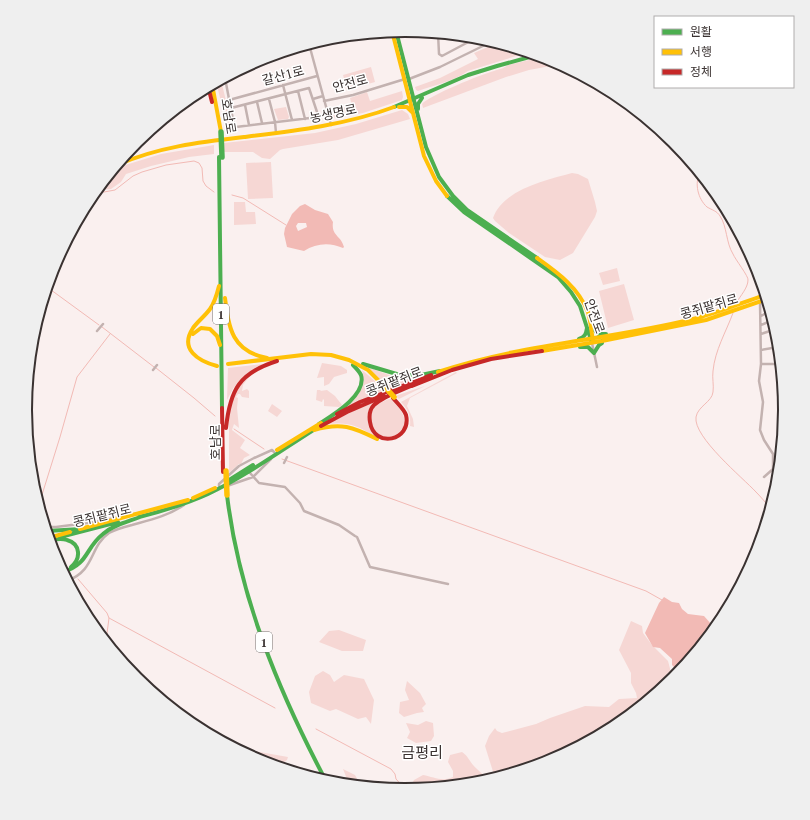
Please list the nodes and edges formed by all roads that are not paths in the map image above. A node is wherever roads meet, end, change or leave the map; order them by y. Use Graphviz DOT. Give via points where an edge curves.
graph roads {
  1 [pos="394,37"];
  2 [pos="397,37"];
  3 [pos="438,39"];
  4 [pos="466,42"];
  5 [pos="484,46"];
  6 [pos="310,49"];
  7 [pos="527,58"];
  8 [pos="317,76"];
  9 [pos="407,79"];
  10 [pos="225,83"];
  11 [pos="283,85"];
  12 [pos="213,91"];
  13 [pos="298,91"];
  14 [pos="210,93"];
  15 [pos="285,94"];
  16 [pos="323,96"];
  17 [pos="421,96"];
  18 [pos="269,99"];
  19 [pos="313,99"];
  20 [pos="229,100"];
  21 [pos="412,100"];
  22 [pos="324,101"];
  23 [pos="257,102"];
  24 [pos="245,105"];
  25 [pos="395,107"];
  26 [pos="231,108"];
  27 [pos="416,113"];
  28 [pos="305,119"];
  29 [pos="292,120"];
  30 [pos="275,122"];
  31 [pos="262,123"];
  32 [pos="249,125"];
  33 [pos="331,125"];
  34 [pos="219,133"];
  35 [pos="276,133"];
  36 [pos="221,157"];
  37 [pos="131,158"];
  38 [pos="221,266"];
  39 [pos="225,298"];
  40 [pos="761,298"];
  41 [pos="760,302"];
  42 [pos="728,310"];
  43 [pos="765,314"];
  44 [pos="761,316"];
  45 [pos="767,322"];
  46 [pos="103,324"];
  47 [pos="761,325"];
  48 [pos="589,326"];
  49 [pos="98,331"];
  50 [pos="770,331"];
  51 [pos="761,334"];
  52 [pos="608,336"];
  53 [pos="592,340"];
  54 [pos="602,341"];
  55 [pos="578,343"];
  56 [pos="773,348"];
  57 [pos="762,350"];
  58 [pos="594,353"];
  59 [pos="222,357"];
  60 [pos="282,359"];
  61 [pos="347,361"];
  62 [pos="761,364"];
  63 [pos="775,364"];
  64 [pos="157,365"];
  65 [pos="228,365"];
  66 [pos="597,367"];
  67 [pos="153,370"];
  68 [pos="440,371"];
  69 [pos="413,385"];
  70 [pos="394,398"];
  71 [pos="319,424"];
  72 [pos="225,429"];
  73 [pos="314,430"];
  74 [pos="275,453"];
  75 [pos="287,458"];
  76 [pos="284,463"];
  77 [pos="244,464"];
  78 [pos="246,467"];
  79 [pos="224,471"];
  80 [pos="250,472"];
  81 [pos="253,477"];
  82 [pos="764,477"];
  83 [pos="219,487"];
  84 [pos="226,495"];
  85 [pos="187,503"];
  86 [pos="147,512"];
  87 [pos="140,517"];
  88 [pos="51,526"];
  89 [pos="81,529"];
  90 [pos="52,531"];
  91 [pos="55,538"];
  92 [pos="55,538"];
  93 [pos="55,540"];
  94 [pos="67,569"];
  95 [pos="68,570"];
  96 [pos="72,578"];
  97 [pos="448,584"];
  98 [pos="318,773"];
  99 [pos="322,773"];
  1 -- 9 [label="main road, 안전로"];
  2 -- 9 [label="main road, 안전로"];
  3 -- 4 [label="street" via="439,54 442,56"];
  5 -- 9 [label="street, 안전로" via="440,68"];
  6 -- 8 [label="street"];
  7 -- 17 [label="main road, 농생명로" via="488,68"];
  8 -- 11 [label="street, 갈산1로"];
  8 -- 16 [label="street"];
  9 -- 21 [label="main road, 안전로"];
  9 -- 22 [label="street, 안전로"];
  10 -- 20 [label="street"];
  11 -- 15 [label="street"];
  11 -- 20 [label="street, 갈산1로"];
  12 -- 34 [label="main road, 호남로 / 1"];
  13 -- 15 [label="street"];
  13 -- 19 [label="street" via="309,88"];
  13 -- 28 [label="street"];
  14 -- 34 [label="main road, 호남로 / 1"];
  15 -- 18 [label="street"];
  15 -- 29 [label="street"];
  16 -- 19 [label="street"];
  16 -- 22 [label="street"];
  17 -- 21 [label="main road, 농생명로"];
  17 -- 27 [label="main road"];
  18 -- 23 [label="street"];
  18 -- 30 [label="street"];
  19 -- 28 [label="street" via="318,115"];
  20 -- 26 [label="street"];
  21 -- 25 [label="main road, 농생명로"];
  21 -- 27 [label="main road, 안전로"];
  22 -- 33 [label="street"];
  23 -- 24 [label="street"];
  23 -- 31 [label="street"];
  24 -- 26 [label="street"];
  24 -- 32 [label="street"];
  25 -- 27 [label="main road" via="407,107"];
  25 -- 33 [label="main road, 농생명로"];
  26 -- 32 [label="street" via="236,127"];
  27 -- 48 [label="main road, 안전로" via="428,165 448,198 470,217 558,277 578,300"];
  28 -- 29 [label="street"];
  29 -- 30 [label="street"];
  30 -- 31 [label="street"];
  30 -- 35 [label="street"];
  31 -- 32 [label="street"];
  33 -- 35 [label="main road, 농생명로"];
  34 -- 36 [label="main road, 호남로 / 1, bridge"];
  35 -- 37 [label="main road, 농생명로" via="177,145"];
  36 -- 38 [label="main road, 호남로 / 1"];
  36 -- 39 [label="main road, 호남로 / 1"];
  38 -- 59 [label="main road, 호남로 / 1"];
  38 -- 59 [label="main road" via="216,298 208,312 191,331 188,340 195,357 208,364 217,365 199,357 192,349 191,339 195,330 205,327 211,329 219,341"];
  39 -- 60 [label="main road" via="230,328 236,342 253,354"];
  39 -- 72 [label="main road, 호남로 / 1"];
  40 -- 42 [label="main road, 콩쥐팥쥐로"];
  41 -- 42 [label="main road, 콩쥐팥쥐로"];
  41 -- 44 [label="street"];
  42 -- 52 [label="main road, 콩쥐팥쥐로"];
  42 -- 54 [label="main road, 콩쥐팥쥐로" via="684,326"];
  43 -- 44 [label="street"];
  44 -- 47 [label="street"];
  45 -- 47 [label="street"];
  46 -- 49 [label="street"];
  47 -- 51 [label="street"];
  48 -- 52 [label="main road" via="595,332"];
  48 -- 53 [label="main road, 안전로"];
  48 -- 55 [label="main road" via="586,335 576,339"];
  50 -- 51 [label="street"];
  51 -- 57 [label="street"];
  52 -- 53 [label="main road, 콩쥐팥쥐로"];
  53 -- 54 [label="main road, 콩쥐팥쥐로"];
  53 -- 55 [label="main road, 콩쥐팥쥐로"];
  53 -- 58 [label="street"];
  54 -- 58 [label="main road"];
  55 -- 58 [label="main road"];
  55 -- 68 [label="main road, 콩쥐팥쥐로" via="479,359"];
  55 -- 69 [label="main road, 콩쥐팥쥐로" via="491,359"];
  56 -- 57 [label="street"];
  57 -- 62 [label="street"];
  58 -- 66 [label="street"];
  59 -- 79 [label="main road, 호남로 / 1"];
  60 -- 61 [label="main road" via="321,354"];
  60 -- 65 [label="main road"];
  60 -- 72 [label="main road" via="259,367 243,379 230,398"];
  61 -- 68 [label="main road" via="400,375 421,375"];
  61 -- 70 [label="main road, bridge" via="366,372"];
  61 -- 71 [label="main road" via="360,373 361,386 344,406"];
  62 -- 63 [label="street"];
  62 -- 82 [label="street" via="763,402 760,430 772,450 774,461 773,468"];
  64 -- 67 [label="street"];
  68 -- 71 [label="main road, 콩쥐팥쥐로" via="360,402"];
  69 -- 70 [label="main road" via="376,403 370,410 369,421 372,430 386,440 396,438 406,426 406,416"];
  69 -- 73 [label="main road, 콩쥐팥쥐로" via="364,404"];
  70 -- 73 [label="main road" via="407,413 409,421 404,435 398,440 382,442 352,426 330,426"];
  71 -- 74 [label="main road, 콩쥐팥쥐로"];
  72 -- 79 [label="main road, 호남로 / 1"];
  73 -- 74 [label="main road, 콩쥐팥쥐로"];
  74 -- 77 [label="street" via="272,450"];
  74 -- 81 [label="street" via="277,455"];
  74 -- 83 [label="main road, 콩쥐팥쥐로"];
  75 -- 76 [label="street"];
  77 -- 78 [label="street"];
  77 -- 83 [label="street" via="219,484"];
  79 -- 84 [label="main road, 호남로 / 1"];
  80 -- 81 [label="street"];
  81 -- 83 [label="street" via="220,489"];
  81 -- 97 [label="street" via="259,483 286,487 304,511 338,525 357,537 370,567"];
  83 -- 85 [label="main road, 콩쥐팥쥐로"];
  83 -- 86 [label="main road, 콩쥐팥쥐로" via="188,500"];
  84 -- 98 [label="main road, 호남로 / 1" via="232,550 250,613 278,685"];
  84 -- 99 [label="main road, 호남로 / 1" via="234,546 244,586 281,683"];
  85 -- 87 [label="main road, 콩쥐팥쥐로"];
  85 -- 96 [label="street" via="166,516 117,529 109,534 101,540 86,568"];
  86 -- 88 [label="street" via="67,526"];
  86 -- 89 [label="main road, 콩쥐팥쥐로"];
  87 -- 91 [label="main road, 콩쥐팥쥐로"];
  87 -- 95 [label="main road" via="110,528 95,541 86,558"];
  89 -- 90 [label="main road"];
  89 -- 92 [label="main road, 콩쥐팥쥐로"];
  93 -- 94 [label="main road" via="70,541 77,549 77,561"];
}
